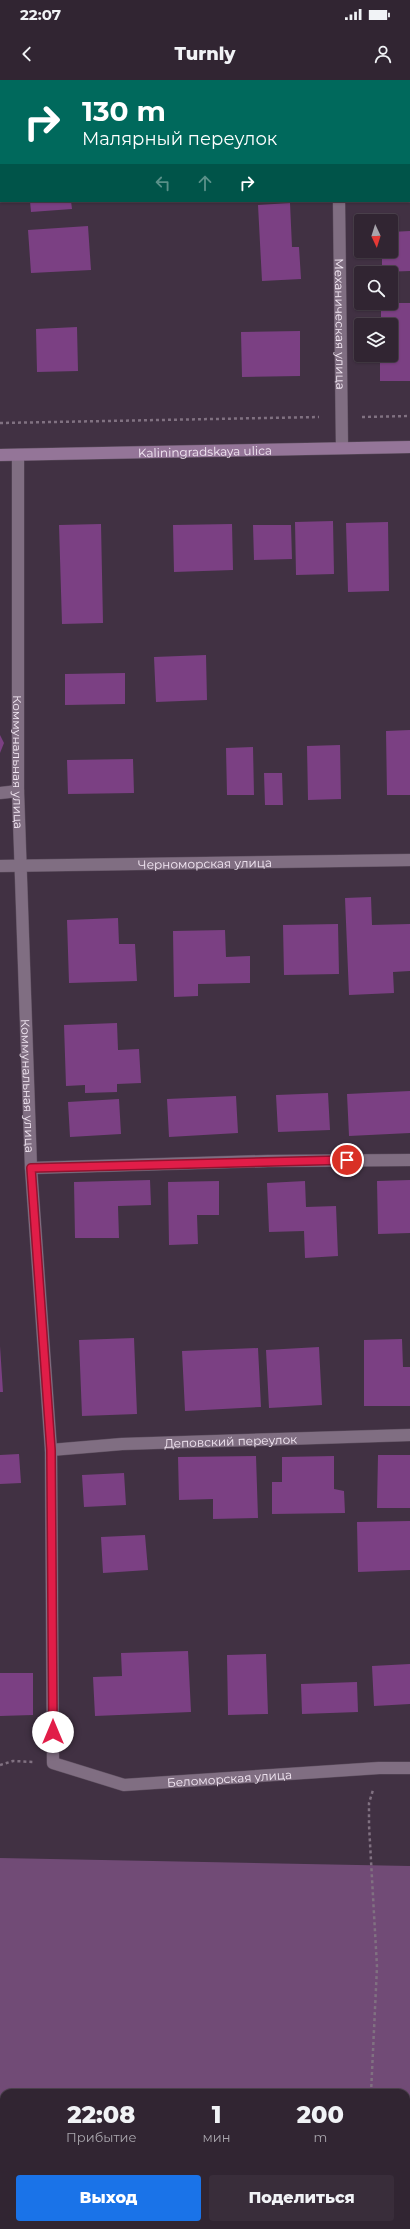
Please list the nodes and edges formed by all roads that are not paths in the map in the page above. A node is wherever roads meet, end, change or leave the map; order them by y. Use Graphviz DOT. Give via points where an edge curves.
graph roads {
  1 [pos="339,202"];
  2 [pos="342,447"];
  3 [pos="410,447"];
  4 [pos="0,455"];
  5 [pos="18,455"];
  6 [pos="18,791"];
  7 [pos="0,793"];
  8 [pos="410,860"];
  9 [pos="0,866"];
  10 [pos="22,866"];
  11 [pos="410,1160"];
  12 [pos="31,1168"];
  13 [pos="410,1435"];
  14 [pos="51,1450"];
  15 [pos="53,1763"];
  16 [pos="410,1768"];
  1 -- 2 [label="street, Механическая улица"];
  2 -- 3 [label="main road, Kaliningradskaya ulica"];
  2 -- 5 [label="main road, Kaliningradskaya ulica"];
  4 -- 5 [label="main road, Kaliningradskaya ulica"];
  5 -- 6 [label="street, Коммунальная улица"];
  6 -- 7 [label="street"];
  6 -- 10 [label="street, Коммунальная улица"];
  8 -- 10 [label="street, Черноморская улица"];
  9 -- 10 [label="street, Черноморская улица"];
  10 -- 12 [label="street, Коммунальная улица"];
  11 -- 12 [label="street"];
  12 -- 14 [label="street, Коммунальная улица"];
  13 -- 14 [label="street, Деповский переулок" via="122,1444"];
  14 -- 15 [label="street, Коммунальная улица"];
  15 -- 16 [label="street, Беломорская улица" via="124,1785"];
}
